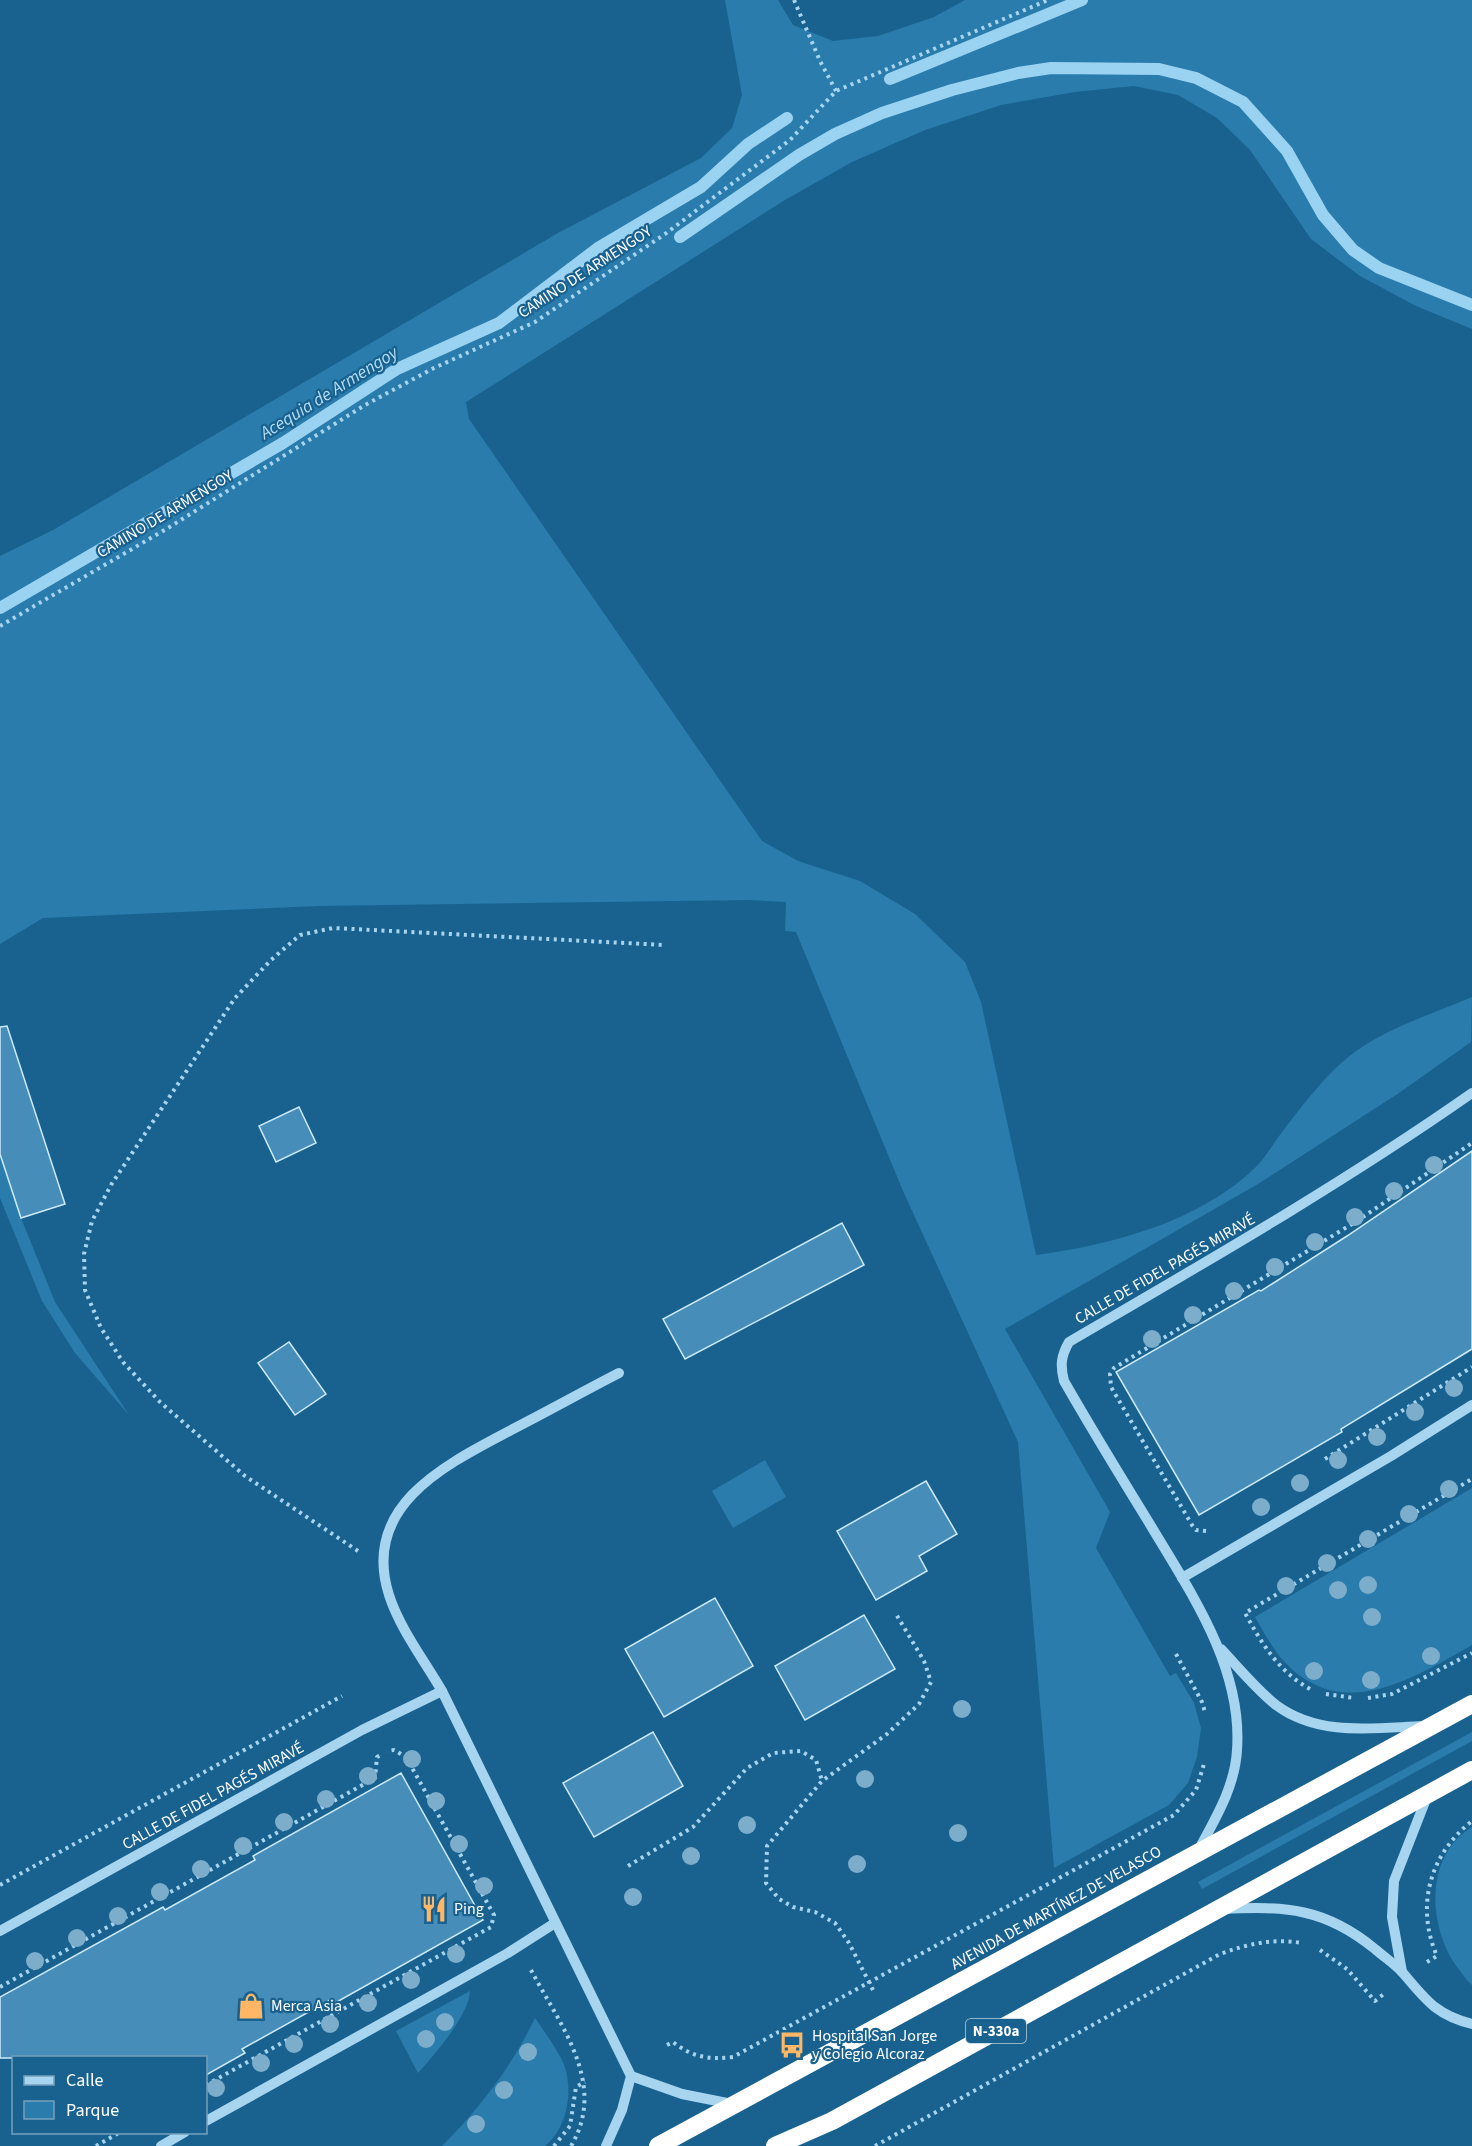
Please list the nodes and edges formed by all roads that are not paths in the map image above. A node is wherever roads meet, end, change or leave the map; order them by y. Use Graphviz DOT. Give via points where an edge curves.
graph roads {
  1 [pos="1472,1093"];
  2 [pos="619,1373"];
  3 [pos="1472,1405"];
  4 [pos="1182,1578"];
  5 [pos="1219,1647"];
  6 [pos="442,1691"];
  7 [pos="1472,1704"];
  8 [pos="1432,1726"];
  9 [pos="1472,1770"];
  10 [pos="1428,1794"];
  11 [pos="1198,1853"];
  12 [pos="1214,1910"];
  13 [pos="555,1923"];
  14 [pos="0,1931"];
  15 [pos="1404,1975"];
  16 [pos="1472,2024"];
  17 [pos="631,2076"];
  18 [pos="734,2105"];
  19 [pos="207,2120"];
  20 [pos="183,2134"];
  21 [pos="161,2146"];
  22 [pos="606,2146"];
  23 [pos="658,2146"];
  24 [pos="775,2146"];
  1 -- 4 [label="street, CALLE DE FIDEL PAGÉS MIRAVÉ" via="1264,1229 1069,1342 1060,1367 1064,1380"];
  2 -- 6 [label="street" via="435,1473 393,1520 385,1542 389,1595"];
  3 -- 4 [label="street"];
  4 -- 5 [label="street, CALLE DE FIDEL PAGÉS MIRAVÉ"];
  5 -- 8 [label="street, CALLE DE FIDEL PAGÉS MIRAVÉ" via="1261,1692 1303,1719 1338,1729"];
  5 -- 11 [label="street, CALLE DE FIDEL PAGÉS MIRAVÉ" via="1235,1715 1237,1750 1224,1801"];
  6 -- 13 [label="street"];
  6 -- 14 [label="street, CALLE DE FIDEL PAGÉS MIRAVÉ" via="362,1730"];
  7 -- 8 [label="highway, AVENIDA DE MARTÍNEZ DE VELASCO"];
  8 -- 11 [label="highway, AVENIDA DE MARTÍNEZ DE VELASCO"];
  9 -- 10 [label="highway, N-330a"];
  10 -- 12 [label="highway, N-330a"];
  10 -- 15 [label="street" via="1399,1863 1393,1890 1392,1917"];
  11 -- 18 [label="highway, AVENIDA DE MARTÍNEZ DE VELASCO"];
  12 -- 15 [label="street" via="1269,1907 1313,1913 1352,1931"];
  12 -- 24 [label="highway, N-330a" via="832,2121"];
  13 -- 17 [label="street"];
  13 -- 19 [label="street"];
  15 -- 16 [label="street" via="1429,2004 1443,2014"];
  17 -- 18 [label="street" via="682,2094"];
  17 -- 22 [label="street"];
  18 -- 23 [label="highway, AVENIDA DE MARTÍNEZ DE VELASCO"];
  20 -- 21 [label="street"];
}
